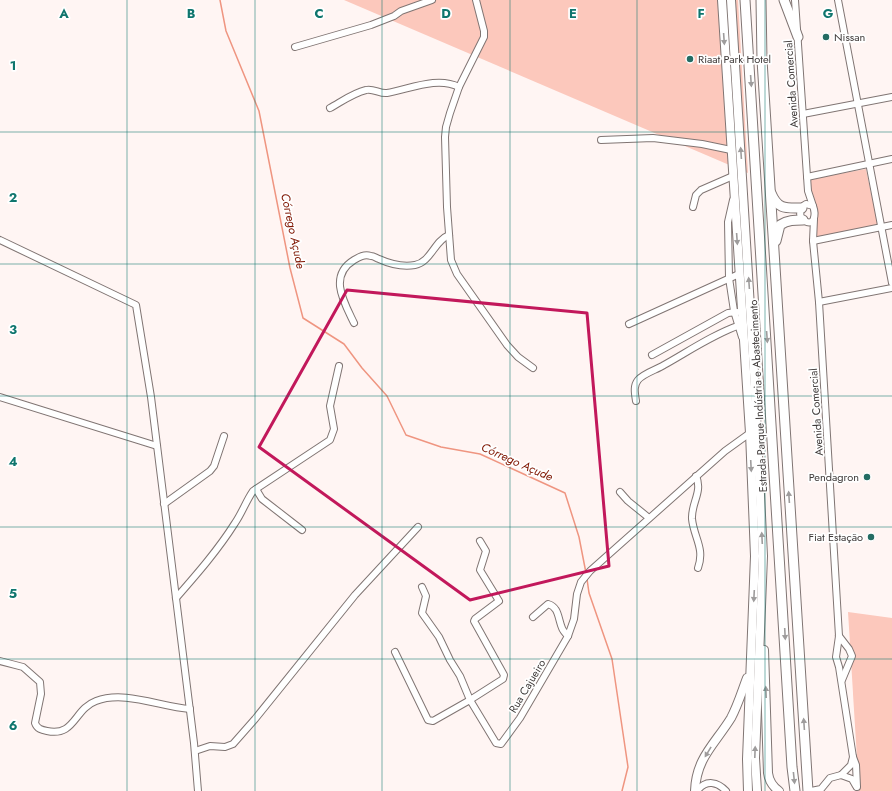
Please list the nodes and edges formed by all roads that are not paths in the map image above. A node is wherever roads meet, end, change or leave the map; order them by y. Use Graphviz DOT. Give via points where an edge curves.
graph roads {
  1 [pos="432,0"];
  2 [pos="476,0"];
  3 [pos="722,0"];
  4 [pos="731,0"];
  5 [pos="745,0"];
  6 [pos="761,0"];
  7 [pos="784,0"];
  8 [pos="795,0"];
  9 [pos="838,0"];
  10 [pos="747,28"];
  11 [pos="762,28"];
  12 [pos="798,36"];
  13 [pos="295,47"];
  14 [pos="459,87"];
  15 [pos="892,97"];
  16 [pos="858,104"];
  17 [pos="330,108"];
  18 [pos="803,114"];
  19 [pos="601,140"];
  20 [pos="731,150"];
  21 [pos="892,159"];
  22 [pos="869,163"];
  23 [pos="733,176"];
  24 [pos="807,177"];
  25 [pos="770,188"];
  26 [pos="808,191"];
  27 [pos="734,195"];
  28 [pos="803,206"];
  29 [pos="812,206"];
  30 [pos="693,207"];
  31 [pos="814,219"];
  32 [pos="804,221"];
  33 [pos="892,225"];
  34 [pos="881,227"];
  35 [pos="812,234"];
  36 [pos="449,235"];
  37 [pos="0,240"];
  38 [pos="812,241"];
  39 [pos="774,252"];
  40 [pos="739,274"];
  41 [pos="729,278"];
  42 [pos="892,283"];
  43 [pos="892,288"];
  44 [pos="819,302"];
  45 [pos="738,312"];
  46 [pos="354,323"];
  47 [pos="629,324"];
  48 [pos="740,325"];
  49 [pos="652,355"];
  50 [pos="339,366"];
  51 [pos="534,368"];
  52 [pos="0,397"];
  53 [pos="636,401"];
  54 [pos="750,433"];
  55 [pos="224,436"];
  56 [pos="157,446"];
  57 [pos="696,476"];
  58 [pos="256,489"];
  59 [pos="620,492"];
  60 [pos="164,504"];
  61 [pos="649,518"];
  62 [pos="418,527"];
  63 [pos="302,530"];
  64 [pos="480,541"];
  65 [pos="698,568"];
  66 [pos="422,587"];
  67 [pos="176,598"];
  68 [pos="533,617"];
  69 [pos="761,629"];
  70 [pos="568,636"];
  71 [pos="839,636"];
  72 [pos="395,652"];
  73 [pos="0,661"];
  74 [pos="850,661"];
  75 [pos="837,663"];
  76 [pos="750,668"];
  77 [pos="841,682"];
  78 [pos="470,700"];
  79 [pos="190,709"];
  80 [pos="195,751"];
  81 [pos="853,757"];
  82 [pos="841,775"];
  83 [pos="857,789"];
  84 [pos="198,791"];
  85 [pos="696,791"];
  86 [pos="726,791"];
  87 [pos="748,791"];
  88 [pos="756,791"];
  89 [pos="779,791"];
  90 [pos="795,791"];
  91 [pos="808,791"];
  92 [pos="811,791"];
  93 [pos="816,791"];
  1 -- 13 [label="street" via="371,25"];
  2 -- 14 [label="street" via="484,37"];
  3 -- 20 [label="main road, one-way"];
  69 -- 4 [label="main road, one-way" via="763,548"];
  5 -- 10 [label="highway, Estrada Parque Indústria e Abastecimento"];
  6 -- 11 [label="highway"];
  7 -- 12 [label="highway"];
  8 -- 12 [label="street, Avenida Comercial"];
  9 -- 16 [label="street"];
  10 -- 11 [label="highway" via="754,33"];
  10 -- 90 [label="highway, Estrada Parque Indústria e Abastecimento, one-way"];
  11 -- 25 [label="highway"];
  12 -- 18 [label="street, Avenida Comercial"];
  14 -- 17 [label="street" via="447,83 413,86 385,94 365,90"];
  14 -- 36 [label="street" via="445,137"];
  15 -- 16 [label="street"];
  16 -- 18 [label="street"];
  16 -- 22 [label="street"];
  18 -- 24 [label="street, Avenida Comercial"];
  19 -- 20 [label="street" via="653,138"];
  20 -- 23 [label="main road"];
  21 -- 22 [label="street"];
  22 -- 24 [label="street"];
  22 -- 34 [label="street"];
  23 -- 27 [label="main road"];
  23 -- 30 [label="street" via="701,190 696,195"];
  24 -- 26 [label="street, Avenida Comercial"];
  25 -- 28 [label="highway" via="774,201 782,207 789,209"];
  25 -- 39 [label="highway"];
  26 -- 28 [label="street, Avenida Comercial"];
  26 -- 29 [label="street, Avenida Comercial"];
  27 -- 40 [label="main road, one-way"];
  27 -- 41 [label="street" via="728,222"];
  28 -- 29 [label="street"];
  28 -- 32 [label="street" via="800,212"];
  29 -- 31 [label="street" via="815,212"];
  31 -- 32 [label="street" via="812,222"];
  31 -- 35 [label="street, Avenida Comercial"];
  32 -- 35 [label="street, Avenida Comercial"];
  32 -- 39 [label="highway" via="786,221 780,225"];
  33 -- 34 [label="street"];
  34 -- 38 [label="street"];
  34 -- 42 [label="street"];
  35 -- 38 [label="street, Avenida Comercial"];
  36 -- 46 [label="street" via="438,242 426,259 416,265 400,266 363,255 350,263 341,274 340,288"];
  36 -- 51 [label="street" via="451,260 457,274 507,345 518,357"];
  37 -- 56 [label="street" via="136,305"];
  38 -- 44 [label="street, Avenida Comercial"];
  91 -- 39 [label="highway, one-way"];
  40 -- 41 [label="street"];
  40 -- 45 [label="main road"];
  41 -- 45 [label="street"];
  41 -- 47 [label="street"];
  43 -- 44 [label="street"];
  44 -- 71 [label="street, Avenida Comercial"];
  45 -- 48 [label="main road"];
  45 -- 49 [label="street" via="728,313"];
  48 -- 53 [label="street" via="728,329 637,380 634,390"];
  48 -- 54 [label="main road" via="744,343"];
  50 -- 58 [label="street" via="330,406 334,429 330,440"];
  52 -- 56 [label="street"];
  54 -- 57 [label="street" via="724,451"];
  54 -- 76 [label="main road, one-way" via="755,556"];
  55 -- 60 [label="street" via="210,471"];
  56 -- 60 [label="street"];
  57 -- 61 [label="street"];
  57 -- 65 [label="street" via="699,492 692,519 701,555"];
  58 -- 63 [label="street" via="262,500"];
  58 -- 67 [label="street" via="249,496 236,523 203,568"];
  59 -- 61 [label="street"];
  60 -- 67 [label="street"];
  61 -- 70 [label="street, Rua Cajueiro" via="580,582 574,619"];
  62 -- 80 [label="street" via="355,595 233,744 225,747 210,746"];
  64 -- 78 [label="street" via="486,551 480,570 499,601 474,621 504,677"];
  66 -- 78 [label="street" via="426,596 422,613 460,676"];
  67 -- 79 [label="street"];
  68 -- 70 [label="street" via="550,604"];
  88 -- 69 [label="main road, one-way" via="755,758"];
  89 -- 69 [label="main road, one-way" via="770,782 768,773 765,657"];
  70 -- 78 [label="street, Rua Cajueiro" via="520,718 501,744 496,743"];
  71 -- 74 [label="street" via="851,654"];
  71 -- 75 [label="street, Avenida Comercial"];
  72 -- 78 [label="street" via="428,720 433,721"];
  73 -- 79 [label="street" via="23,667 40,682 42,686 35,723 44,730 62,732 86,706 109,697 130,698"];
  74 -- 75 [label="street" via="843,665"];
  74 -- 77 [label="street"];
  75 -- 77 [label="street, Avenida Comercial"];
  76 -- 85 [label="main road, one-way" via="731,718 700,766 695,778"];
  76 -- 87 [label="main road"];
  77 -- 81 [label="street, Avenida Comercial"];
  79 -- 80 [label="street"];
  80 -- 84 [label="street"];
  81 -- 82 [label="street" via="851,765"];
  81 -- 83 [label="street, Avenida Comercial"];
  82 -- 83 [label="street" via="852,779"];
  82 -- 93 [label="street" via="830,778"];
  85 -- 86 [label="street" via="711,783 719,784"];
  92 -- 93 [label="street"];
}
